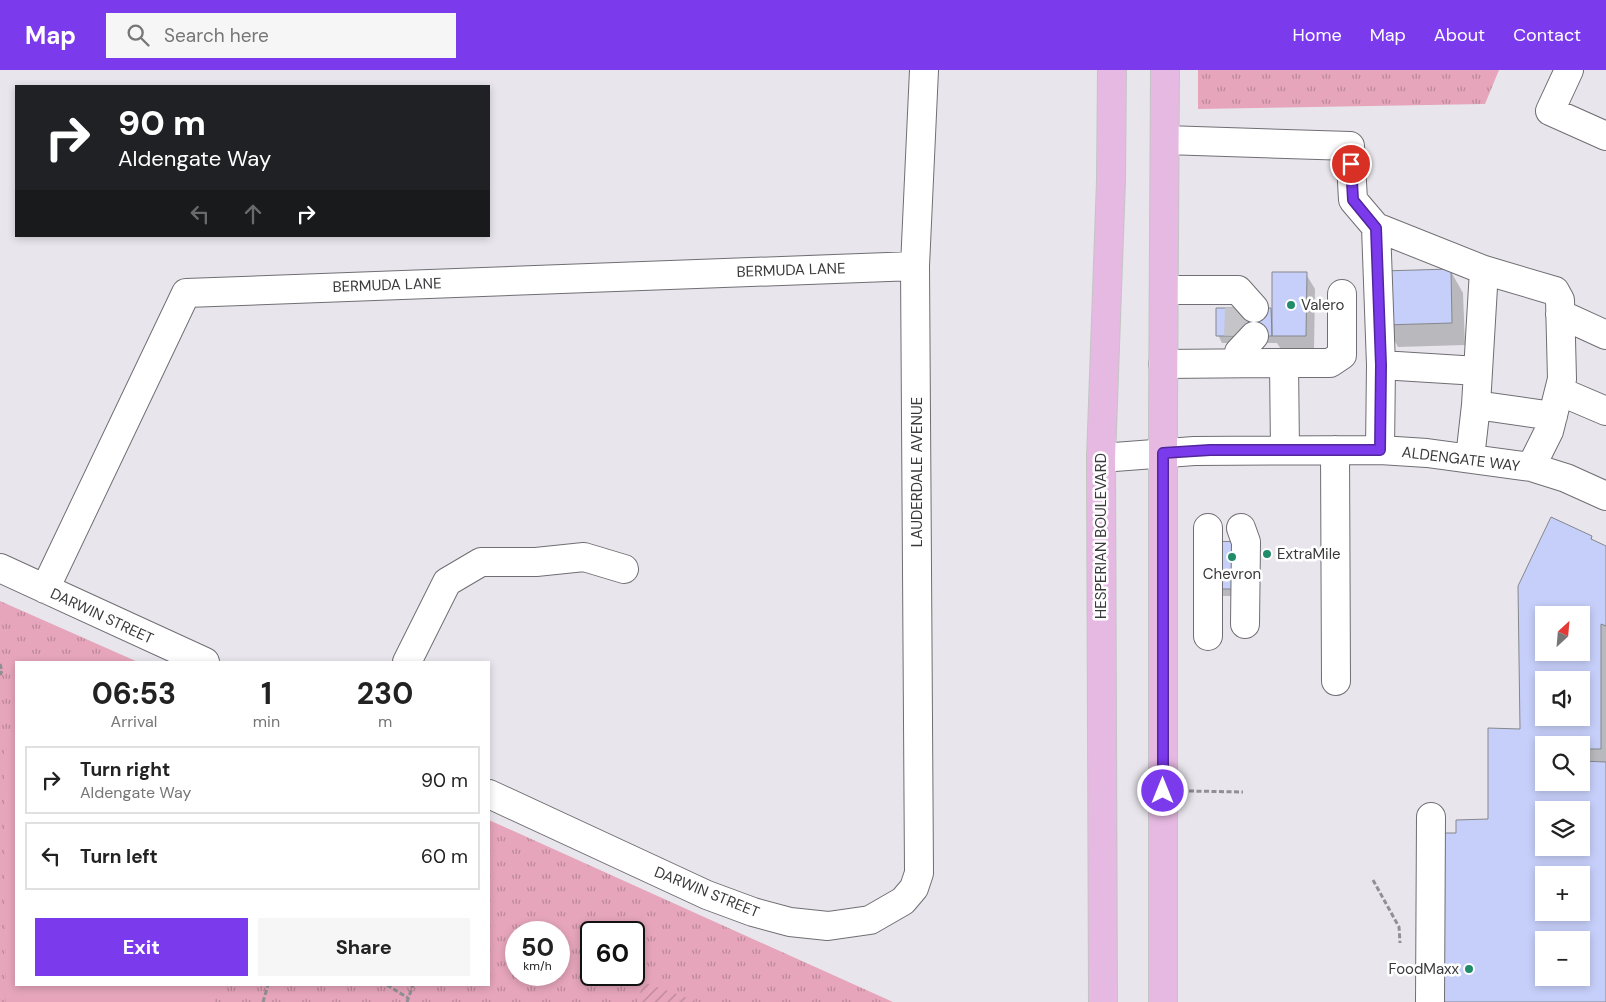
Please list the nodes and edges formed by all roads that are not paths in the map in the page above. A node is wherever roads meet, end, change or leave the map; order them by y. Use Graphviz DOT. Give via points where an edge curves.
graph roads {
  1 [pos="924,70"];
  2 [pos="1112,70"];
  3 [pos="1165,70"];
  4 [pos="1569,70"];
  5 [pos="1606,136"];
  6 [pos="1165,140"];
  7 [pos="1376,228"];
  8 [pos="915,266"];
  9 [pos="1484,270"];
  10 [pos="1164,290"];
  11 [pos="1342,294"];
  12 [pos="1238,304"];
  13 [pos="1560,314"];
  14 [pos="1606,335"];
  15 [pos="1284,363"];
  16 [pos="1163,364"];
  17 [pos="1381,365"];
  18 [pos="1478,371"];
  19 [pos="1556,403"];
  20 [pos="1476,404"];
  21 [pos="1606,411"];
  22 [pos="1285,450"];
  23 [pos="1335,450"];
  24 [pos="1380,450"];
  25 [pos="1163,453"];
  26 [pos="1101,458"];
  27 [pos="1470,458"];
  28 [pos="1531,467"];
  29 [pos="1606,496"];
  30 [pos="1225,528"];
  31 [pos="0,568"];
  32 [pos="624,569"];
  33 [pos="45,589"];
  34 [pos="1226,630"];
  35 [pos="203,661"];
  36 [pos="408,661"];
  37 [pos="1336,681"];
  38 [pos="490,794"];
  39 [pos="1431,817"];
  40 [pos="919,873"];
  41 [pos="1103,1002"];
  42 [pos="1164,1002"];
  43 [pos="1430,1002"];
  1 -- 8 [label="street, LAUDERDALE AVENUE"];
  2 -- 26 [label="main road, HESPERIAN BOULEVARD"];
  3 -- 6 [label="main road"];
  4 -- 5 [label="street" via="1550,111"];
  6 -- 7 [label="street" via="1350,146 1353,200"];
  6 -- 10 [label="main road"];
  7 -- 9 [label="street"];
  7 -- 17 [label="street"];
  8 -- 33 [label="street, BERMUDA LANE" via="186,293"];
  8 -- 40 [label="street, LAUDERDALE AVENUE"];
  9 -- 13 [label="street" via="1555,291 1560,300"];
  9 -- 18 [label="street"];
  10 -- 12 [label="street"];
  10 -- 16 [label="main road"];
  11 -- 15 [label="street" via="1342,355 1330,362"];
  13 -- 14 [label="street"];
  13 -- 19 [label="street" via="1562,378"];
  15 -- 16 [label="street" via="1238,344"];
  15 -- 22 [label="street"];
  16 -- 25 [label="main road"];
  17 -- 18 [label="street"];
  17 -- 24 [label="street"];
  18 -- 20 [label="street"];
  19 -- 20 [label="street"];
  19 -- 21 [label="street"];
  19 -- 28 [label="street" via="1549,431"];
  20 -- 27 [label="street"];
  22 -- 23 [label="street, ALDENGATE WAY"];
  22 -- 25 [label="street, ALDENGATE WAY"];
  23 -- 24 [label="street, ALDENGATE WAY"];
  23 -- 37 [label="street"];
  24 -- 27 [label="street, ALDENGATE WAY"];
  25 -- 26 [label="street, ALDENGATE WAY"];
  25 -- 42 [label="main road"];
  26 -- 41 [label="main road, HESPERIAN BOULEVARD"];
  27 -- 28 [label="street, ALDENGATE WAY"];
  28 -- 29 [label="street, ALDENGATE WAY"];
  30 -- 34 [label="street"];
  31 -- 33 [label="street, DARWIN STREET"];
  32 -- 36 [label="street" via="584,557 536,562 481,562 447,582"];
  33 -- 35 [label="street, DARWIN STREET"];
  38 -- 40 [label="street, DARWIN STREET" via="707,895 790,922 828,926 870,920 902,901 914,888"];
  39 -- 43 [label="street"];
}
